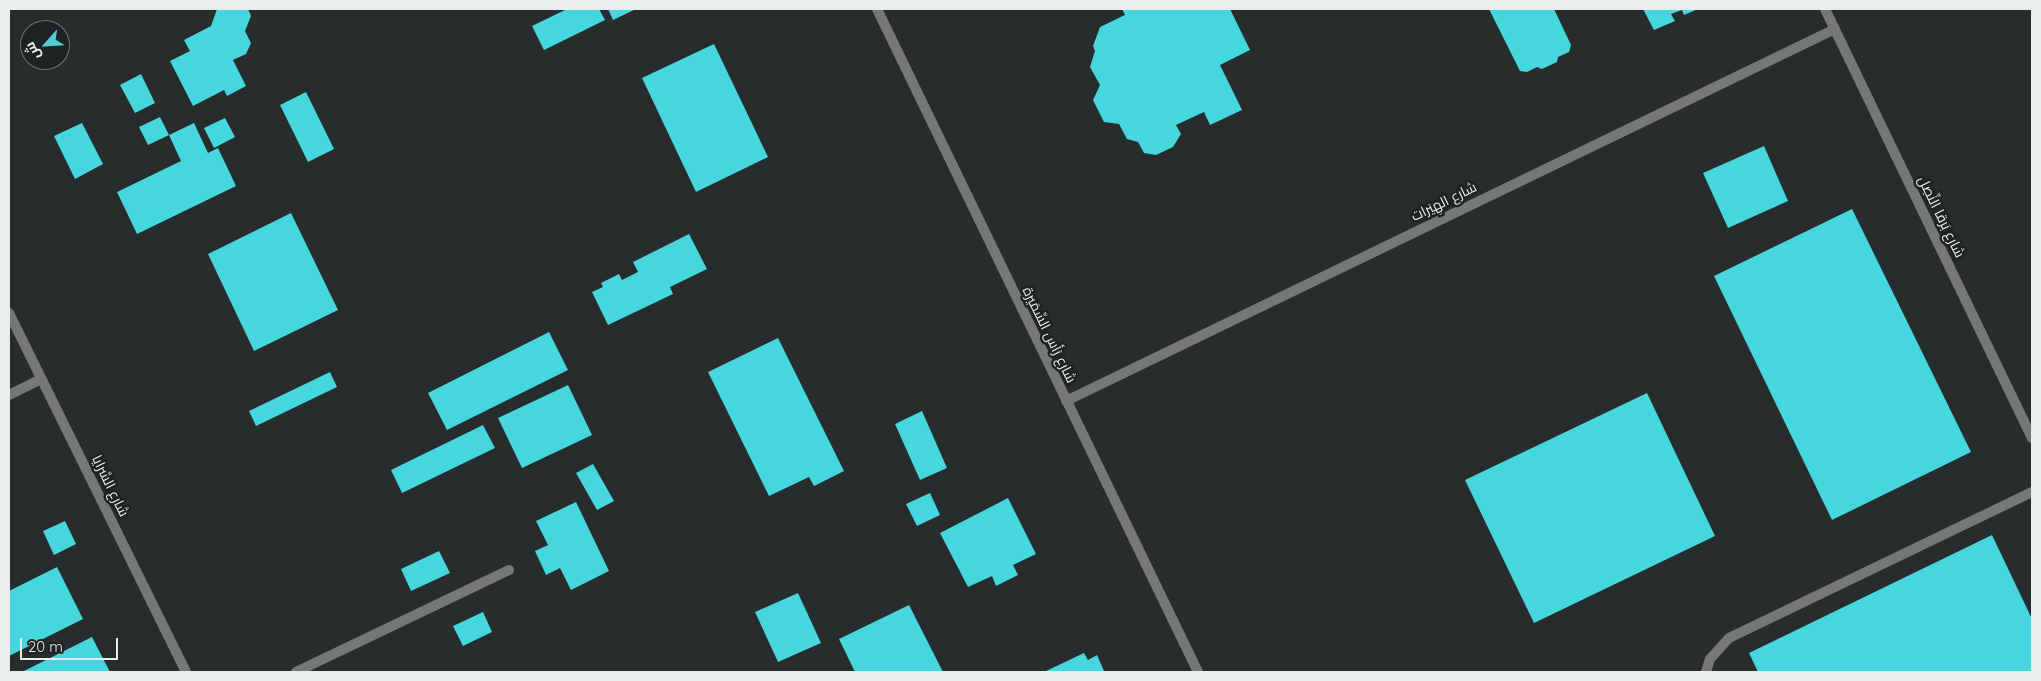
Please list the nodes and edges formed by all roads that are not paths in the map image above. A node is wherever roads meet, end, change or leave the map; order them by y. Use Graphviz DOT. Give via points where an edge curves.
graph roads {
  1 [pos="877,9"];
  2 [pos="1825,9"];
  3 [pos="1834,29"];
  4 [pos="9,313"];
  5 [pos="41,379"];
  6 [pos="9,395"];
  7 [pos="1066,400"];
  8 [pos="2032,438"];
  9 [pos="2032,492"];
  10 [pos="509,570"];
  11 [pos="186,672"];
  12 [pos="296,672"];
  13 [pos="1198,672"];
  14 [pos="1706,672"];
  1 -- 7 [label="street, شارع رَأس السِّمَيرة"];
  2 -- 3 [label="street, شارع بَرقا النِّصِل"];
  3 -- 7 [label="street, شارع الهِيَرات"];
  3 -- 8 [label="street, شارع بَرقا النِّصِل"];
  4 -- 5 [label="street, شارع السَّرايا"];
  5 -- 6 [label="street"];
  5 -- 11 [label="street, شارع السَّرايا"];
  7 -- 13 [label="street, شارع رَأس السِّمَيرة"];
  9 -- 14 [label="street" via="1729,638 1710,659"];
  10 -- 12 [label="street"];
}
